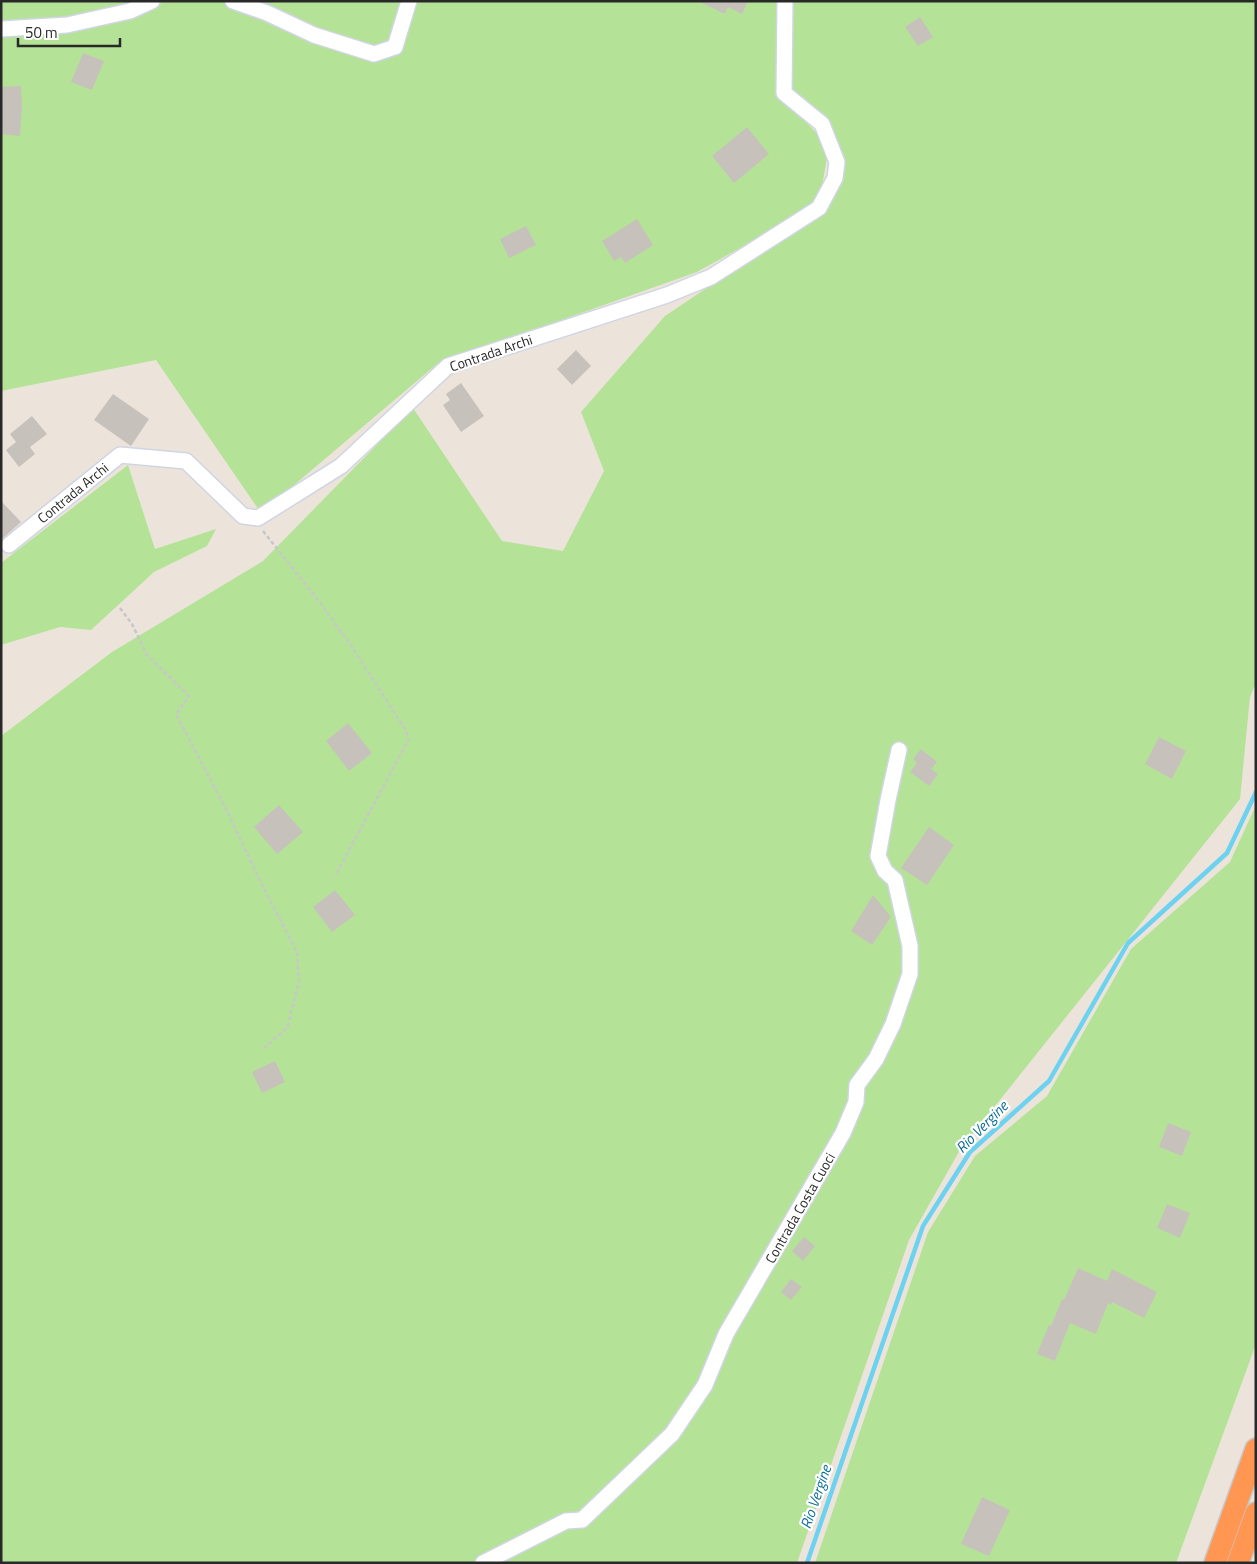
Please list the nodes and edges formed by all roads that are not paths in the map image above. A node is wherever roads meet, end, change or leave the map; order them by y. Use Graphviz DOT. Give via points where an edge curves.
graph roads {
  1 [pos="152,1"];
  2 [pos="233,1"];
  3 [pos="409,1"];
  4 [pos="785,1"];
  5 [pos="1,29"];
  6 [pos="9,545"];
  7 [pos="899,750"];
  8 [pos="1256,1449"];
  9 [pos="1256,1513"];
  10 [pos="483,1563"];
  11 [pos="1216,1563"];
  12 [pos="1238,1563"];
  1 -- 5 [label="street" via="130,11 67,25"];
  2 -- 3 [label="street" via="314,35 374,54 395,47"];
  4 -- 6 [label="street, Contrada Archi" via="784,93 822,124 837,162 835,178 819,208 711,277 667,295 448,366 341,466 258,518 243,516 186,462 120,455"];
  7 -- 10 [label="street, Contrada Costa Cuoci" via="878,856 885,871 895,880 910,946 910,974 893,1024 876,1059 858,1085 856,1102 843,1133 726,1334 705,1385 672,1434 582,1520 566,1521"];
  8 -- 11 [label="highway"];
  9 -- 12 [label="highway"];
}
